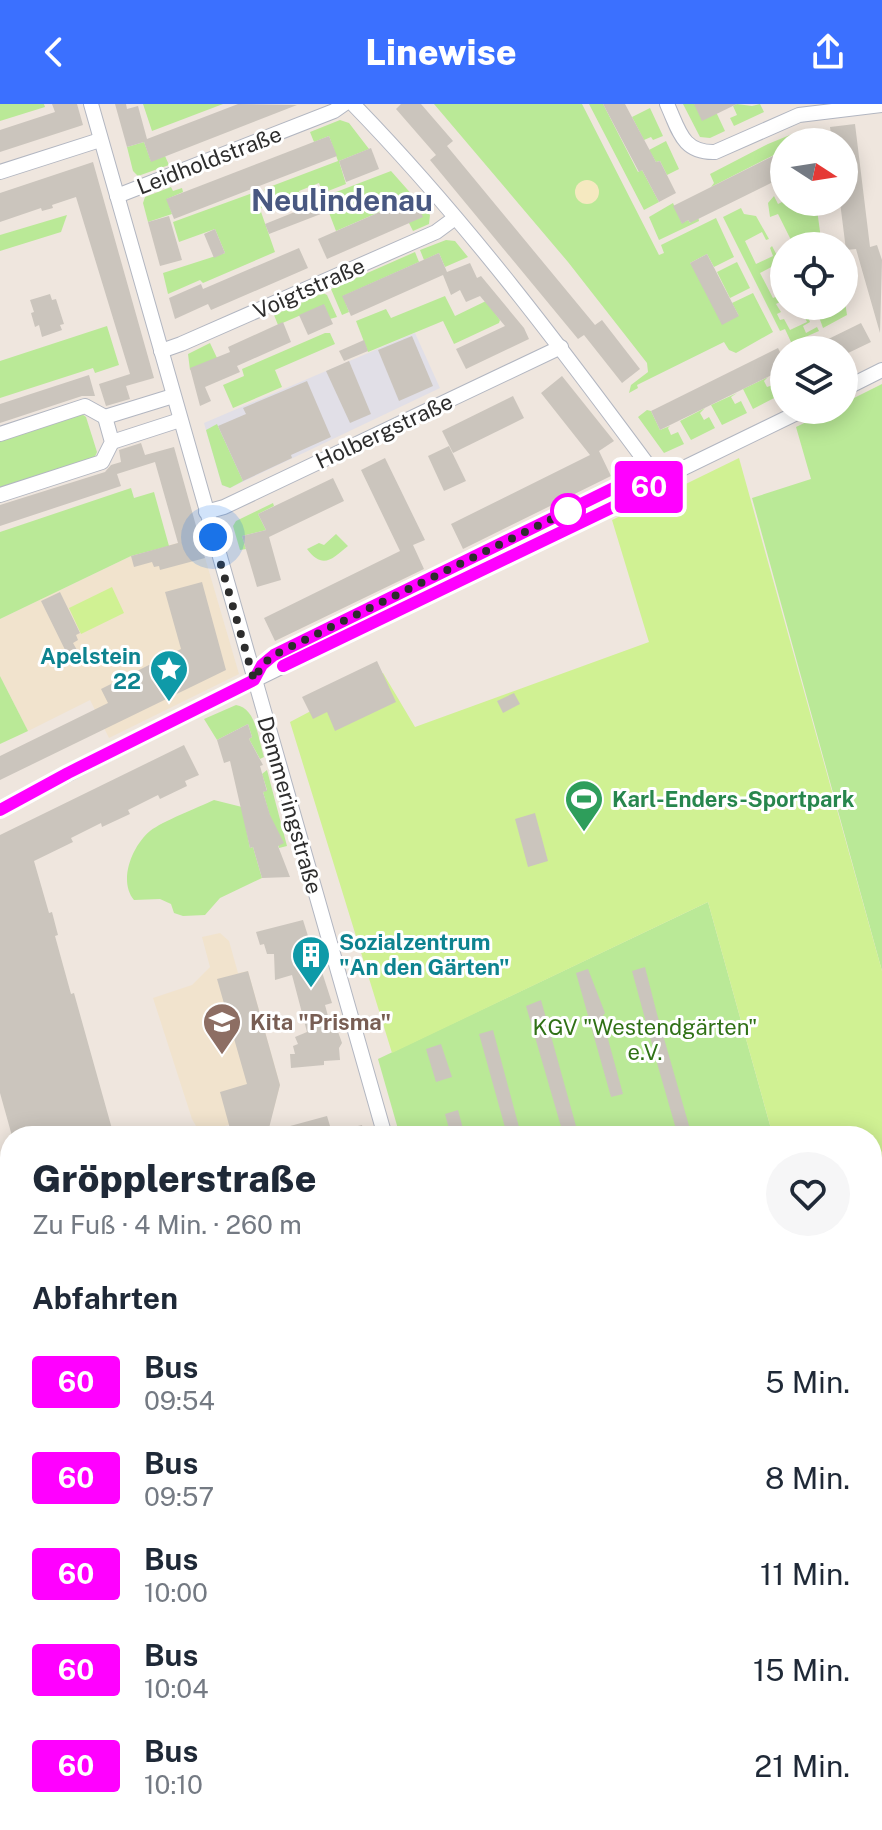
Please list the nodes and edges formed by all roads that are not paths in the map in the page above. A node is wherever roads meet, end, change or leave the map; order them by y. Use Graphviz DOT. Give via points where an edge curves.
graph roads {
  1 [pos="91,104"];
  2 [pos="344,104"];
  3 [pos="667,104"];
  4 [pos="882,105"];
  5 [pos="362,107"];
  6 [pos="100,140"];
  7 [pos="0,172"];
  8 [pos="117,196"];
  9 [pos="455,218"];
  10 [pos="561,347"];
  11 [pos="161,351"];
  12 [pos="882,370"];
  13 [pos="858,382"];
  14 [pos="173,396"];
  15 [pos="105,417"];
  16 [pos="180,420"];
  17 [pos="774,424"];
  18 [pos="0,434"];
  19 [pos="112,442"];
  20 [pos="659,480"];
  21 [pos="0,495"];
  22 [pos="206,512"];
  23 [pos="254,680"];
  24 [pos="0,810"];
  25 [pos="382,1126"];
  1 -- 6 [label="street, Demmeringstraße"];
  2 -- 8 [label="street, Leidholdstraße"];
  3 -- 4 [label="street" via="683,138 701,153 715,152 799,115"];
  5 -- 9 [label="street"];
  6 -- 7 [label="street"];
  6 -- 8 [label="street, Demmeringstraße"];
  8 -- 11 [label="street, Demmeringstraße"];
  9 -- 10 [label="street"];
  9 -- 11 [label="street, Voigtstraße" via="436,232"];
  10 -- 20 [label="street"];
  10 -- 22 [label="street, Holbergstraße"];
  11 -- 14 [label="street, Demmeringstraße"];
  12 -- 13 [label="street"];
  14 -- 15 [label="street"];
  14 -- 16 [label="street, Demmeringstraße"];
  15 -- 18 [label="street" via="85,406"];
  15 -- 19 [label="street"];
  16 -- 19 [label="street"];
  16 -- 22 [label="street, Demmeringstraße"];
  17 -- 20 [label="street"];
  19 -- 21 [label="street" via="102,462"];
  20 -- 23 [label="street" via="634,497"];
  22 -- 23 [label="street, Demmeringstraße"];
  23 -- 24 [label="street"];
  23 -- 25 [label="street, Demmeringstraße"];
}
